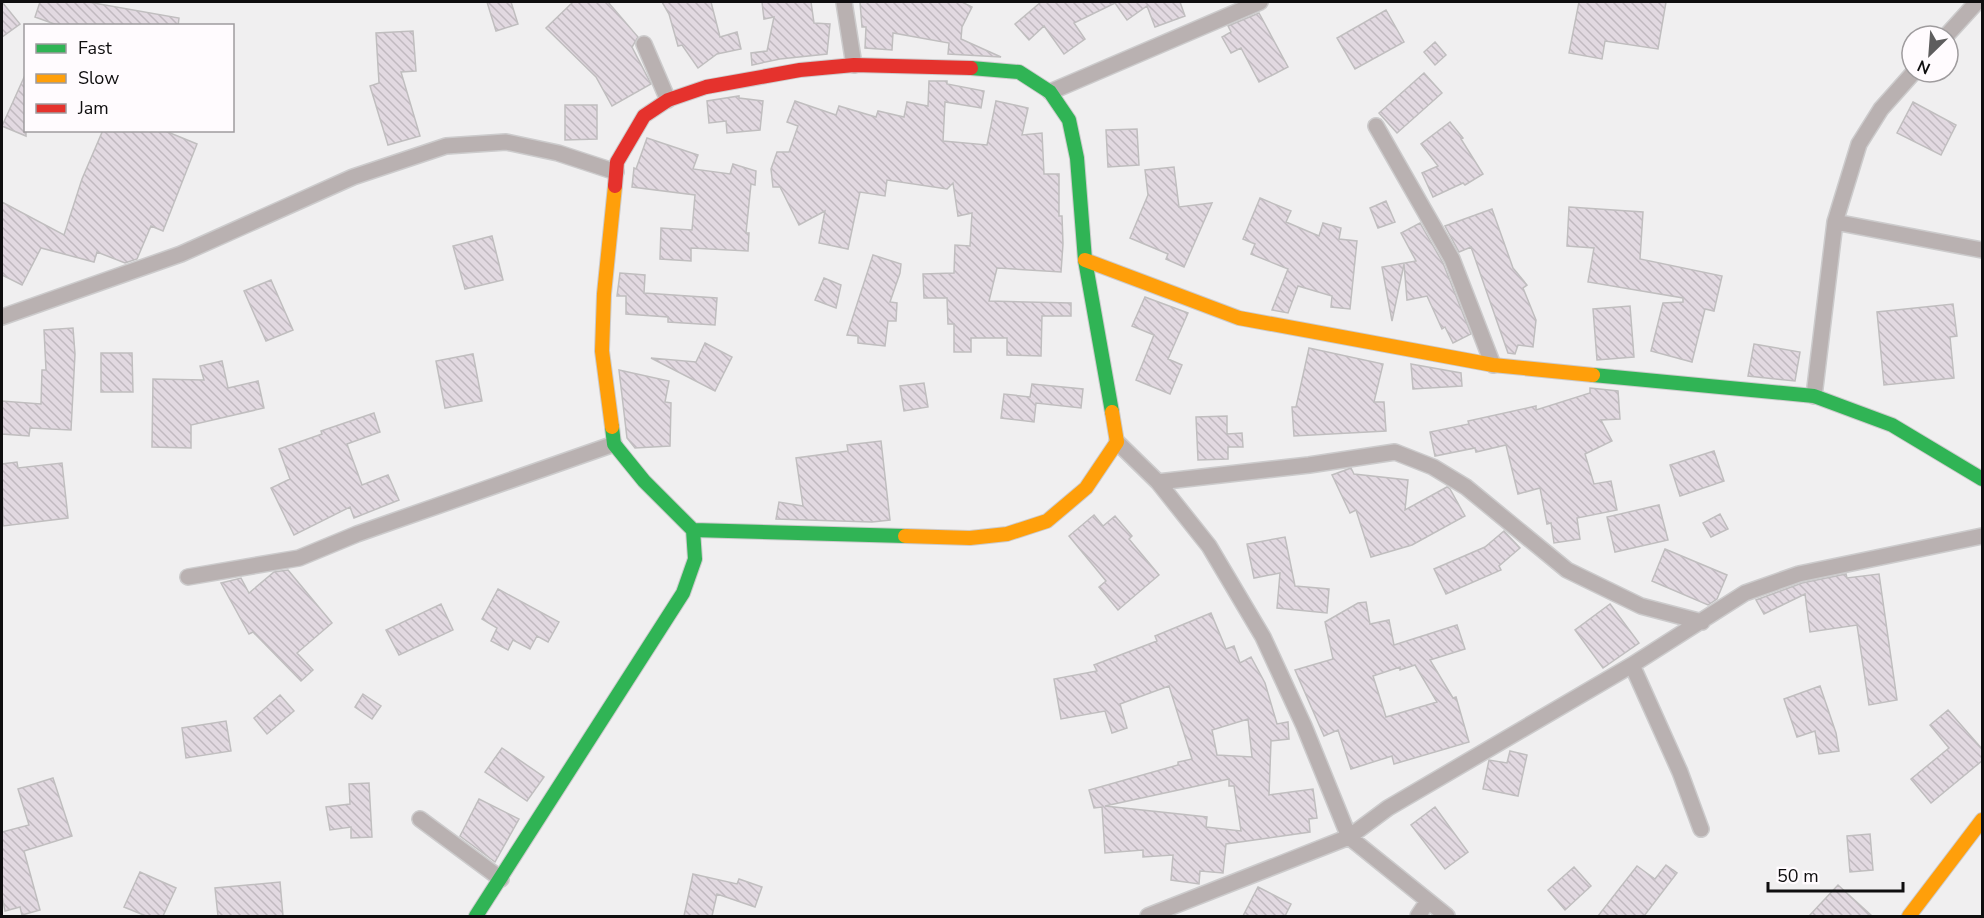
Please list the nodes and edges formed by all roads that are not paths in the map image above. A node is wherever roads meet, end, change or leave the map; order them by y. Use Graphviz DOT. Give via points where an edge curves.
graph roads {
  1 [pos="843,2"];
  2 [pos="1260,2"];
  3 [pos="1976,2"];
  4 [pos="1957,24"];
  5 [pos="644,44"];
  6 [pos="854,65"];
  7 [pos="1903,84"];
  8 [pos="1050,92"];
  9 [pos="668,100"];
  10 [pos="1376,126"];
  11 [pos="616,172"];
  12 [pos="1836,222"];
  13 [pos="1983,250"];
  14 [pos="1085,260"];
  15 [pos="2,317"];
  16 [pos="1493,364"];
  17 [pos="1814,396"];
  18 [pos="1117,442"];
  19 [pos="614,444"];
  20 [pos="1983,479"];
  21 [pos="1158,482"];
  22 [pos="693,530"];
  23 [pos="1983,536"];
  24 [pos="188,577"];
  25 [pos="1702,622"];
  26 [pos="1632,665"];
  27 [pos="420,819"];
  28 [pos="1983,820"];
  29 [pos="1701,829"];
  30 [pos="1349,837"];
  31 [pos="501,879"];
  32 [pos="1428,901"];
  33 [pos="476,916"];
  34 [pos="1148,916"];
  35 [pos="1418,916"];
  36 [pos="1447,916"];
  37 [pos="1909,916"];
  1 -- 6 [label="street"];
  2 -- 8 [label="street"];
  3 -- 4 [label="street"];
  5 -- 9 [label="street"];
  6 -- 8 [label="street" via="1019,72"];
  6 -- 9 [label="street" via="706,87"];
  7 -- 12 [label="street" via="1881,109 1859,144"];
  8 -- 14 [label="street" via="1069,120 1077,158"];
  9 -- 11 [label="street" via="644,117 617,162"];
  10 -- 16 [label="street" via="1452,259"];
  11 -- 15 [label="street" via="558,153 506,142 446,146 353,177 181,254"];
  11 -- 19 [label="street" via="602,351"];
  12 -- 13 [label="street"];
  12 -- 17 [label="street"];
  14 -- 16 [label="street" via="1239,318"];
  14 -- 18 [label="street"];
  16 -- 17 [label="street"];
  17 -- 20 [label="street" via="1892,425"];
  18 -- 21 [label="street"];
  18 -- 22 [label="street" via="1086,488 1047,521 1007,534 970,538"];
  19 -- 22 [label="street"];
  19 -- 24 [label="street" via="299,558"];
  21 -- 25 [label="street" via="1395,452 1433,467 1466,487 1567,570 1641,606"];
  21 -- 30 [label="street" via="1209,546 1263,637"];
  22 -- 31 [label="street" via="695,559 683,593"];
  23 -- 25 [label="street" via="1799,573 1745,593"];
  25 -- 26 [label="street"];
  26 -- 29 [label="street"];
  26 -- 30 [label="street" via="1388,808"];
  27 -- 31 [label="street"];
  28 -- 37 [label="street"];
  30 -- 32 [label="street"];
  30 -- 34 [label="street"];
  31 -- 33 [label="street"];
  32 -- 35 [label="street"];
  32 -- 36 [label="street"];
}
